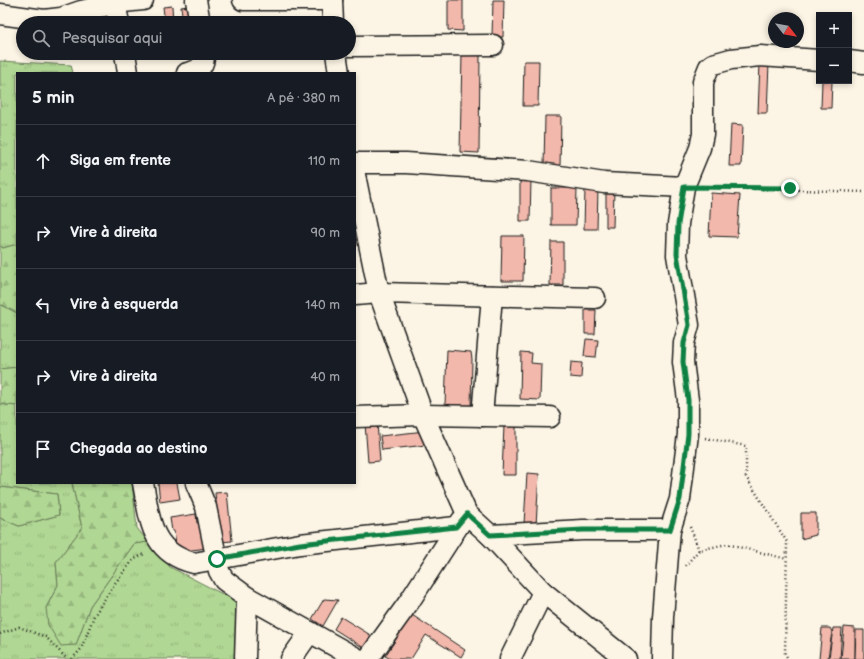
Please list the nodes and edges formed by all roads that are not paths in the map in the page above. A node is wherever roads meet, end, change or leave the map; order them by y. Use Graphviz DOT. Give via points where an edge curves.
graph roads {
  1 [pos="143,0"];
  2 [pos="196,0"];
  3 [pos="243,0"];
  4 [pos="332,0"];
  5 [pos="115,3"];
  6 [pos="0,14"];
  7 [pos="16,16"];
  8 [pos="67,16"];
  9 [pos="118,16"];
  10 [pos="199,16"];
  11 [pos="333,16"];
  12 [pos="493,45"];
  13 [pos="356,46"];
  14 [pos="126,60"];
  15 [pos="203,60"];
  16 [pos="337,60"];
  17 [pos="816,60"];
  18 [pos="852,61"];
  19 [pos="864,63"];
  20 [pos="128,72"];
  21 [pos="191,72"];
  22 [pos="339,72"];
  23 [pos="356,163"];
  24 [pos="356,180"];
  25 [pos="684,187"];
  26 [pos="379,293"];
  27 [pos="356,296"];
  28 [pos="492,296"];
  29 [pos="595,298"];
  30 [pos="424,415"];
  31 [pos="482,416"];
  32 [pos="356,417"];
  33 [pos="550,417"];
  34 [pos="143,484"];
  35 [pos="196,484"];
  36 [pos="462,520"];
  37 [pos="670,530"];
  38 [pos="490,535"];
  39 [pos="217,559"];
  40 [pos="543,592"];
  41 [pos="247,597"];
  42 [pos="310,632"];
  43 [pos="245,659"];
  44 [pos="292,659"];
  45 [pos="358,659"];
  46 [pos="368,659"];
  47 [pos="510,659"];
  48 [pos="626,659"];
  49 [pos="662,659"];
  1 -- 5 [label="street"];
  2 -- 10 [label="street"];
  3 -- 4 [label="street"];
  4 -- 11 [label="street"];
  5 -- 8 [label="street"];
  5 -- 9 [label="street"];
  6 -- 7 [label="street"];
  12 -- 13 [label="street"];
  14 -- 20 [label="street"];
  15 -- 21 [label="street" via="198,70"];
  16 -- 22 [label="street"];
  17 -- 25 [label="street" via="760,56 732,59 709,67 703,82 703,134"];
  18 -- 19 [label="street"];
  23 -- 25 [label="street" via="406,163 528,171 604,182"];
  24 -- 26 [label="street"];
  25 -- 37 [label="street" via="678,224 677,254 689,325 684,343 683,362 688,400 688,434 680,499"];
  26 -- 27 [label="street"];
  26 -- 28 [label="street"];
  26 -- 30 [label="street"];
  28 -- 29 [label="street"];
  28 -- 31 [label="street"];
  30 -- 31 [label="street"];
  30 -- 32 [label="street"];
  30 -- 36 [label="street"];
  31 -- 33 [label="street"];
  34 -- 39 [label="street" via="152,529 170,554 194,563"];
  35 -- 39 [label="street" via="206,507"];
  36 -- 38 [label="street"];
  36 -- 39 [label="street"];
  36 -- 46 [label="street" via="409,602"];
  37 -- 38 [label="street" via="583,530"];
  37 -- 49 [label="street"];
  38 -- 40 [label="street"];
  39 -- 41 [label="street" via="224,580"];
  40 -- 47 [label="street"];
  40 -- 48 [label="street"];
  41 -- 42 [label="street"];
  41 -- 43 [label="street"];
  42 -- 44 [label="street"];
  42 -- 45 [label="street"];
}
